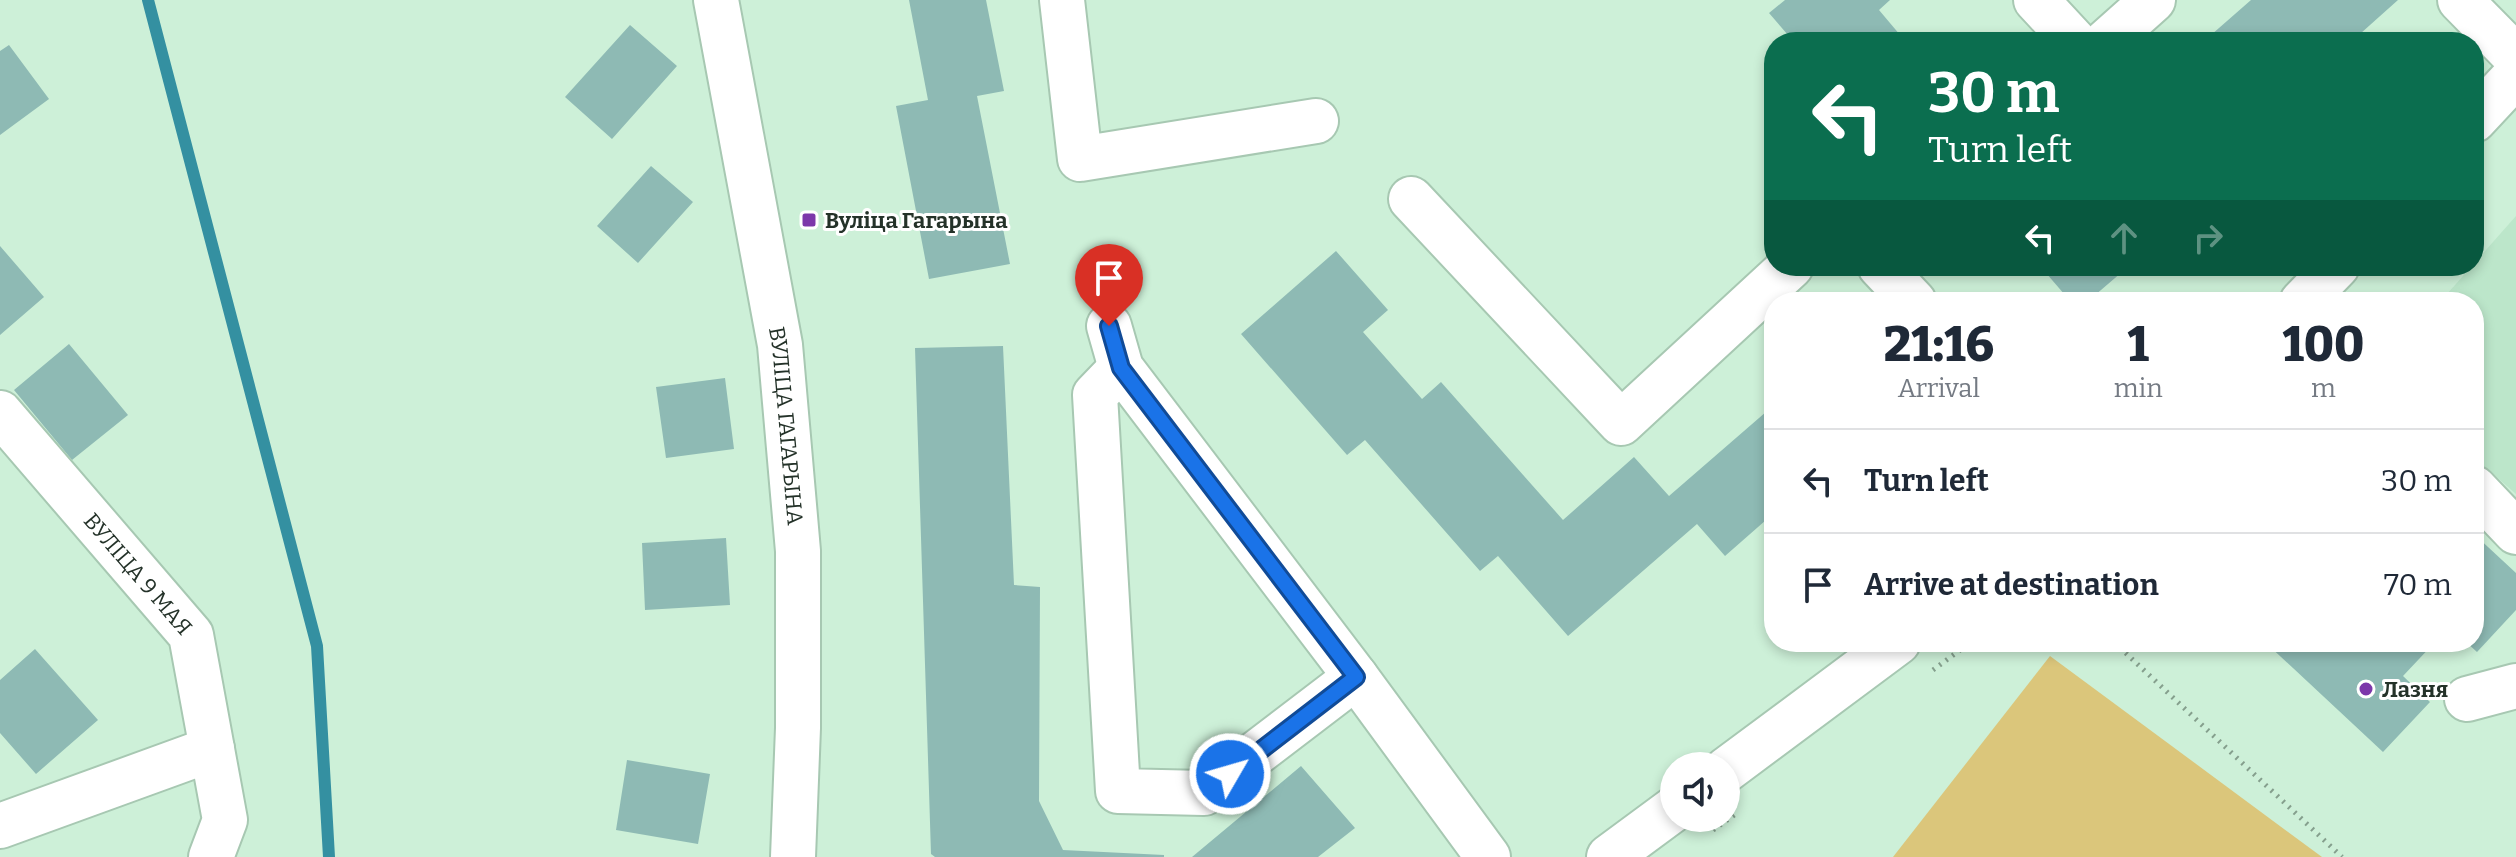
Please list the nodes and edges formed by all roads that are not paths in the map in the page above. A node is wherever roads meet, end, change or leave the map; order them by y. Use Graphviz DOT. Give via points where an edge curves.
graph roads {
  1 [pos="716,0"];
  2 [pos="1062,0"];
  3 [pos="2036,0"];
  4 [pos="2153,0"];
  5 [pos="2460,0"];
  6 [pos="2066,32"];
  7 [pos="2117,32"];
  8 [pos="2516,57"];
  9 [pos="2516,75"];
  10 [pos="2484,109"];
  11 [pos="1316,121"];
  12 [pos="1411,199"];
  13 [pos="1780,276"];
  14 [pos="1889,276"];
  15 [pos="2327,276"];
  16 [pos="1905,292"];
  17 [pos="2312,292"];
  18 [pos="1109,326"];
  19 [pos="1121,368"];
  20 [pos="0,413"];
  21 [pos="2484,498"];
  22 [pos="2516,532"];
  23 [pos="1885,652"];
  24 [pos="1356,677"];
  25 [pos="2516,686"];
  26 [pos="2467,699"];
  27 [pos="212,749"];
  28 [pos="1740,760"];
  29 [pos="1660,819"];
  30 [pos="0,826"];
  31 [pos="211,857"];
  32 [pos="793,857"];
  33 [pos="1488,857"];
  34 [pos="1609,857"];
  1 -- 32 [label="street, ВУЛІЦА ГАГАРЫНА" via="780,345 798,551"];
  2 -- 11 [label="street" via="1080,159"];
  3 -- 6 [label="street"];
  4 -- 7 [label="street"];
  5 -- 8 [label="street"];
  9 -- 10 [label="street"];
  12 -- 13 [label="street" via="1621,423"];
  14 -- 16 [label="street"];
  15 -- 17 [label="street"];
  18 -- 19 [label="street"];
  19 -- 24 [label="street"];
  19 -- 24 [label="street" via="1095,395 1118,791 1204,793"];
  20 -- 27 [label="street, ВУЛІЦА 9 МАЯ" via="191,635"];
  21 -- 22 [label="street"];
  23 -- 28 [label="street"];
  24 -- 33 [label="street"];
  25 -- 26 [label="street"];
  27 -- 30 [label="street"];
  27 -- 31 [label="street, ВУЛІЦА 9 МАЯ" via="225,820"];
  29 -- 34 [label="street"];
}
